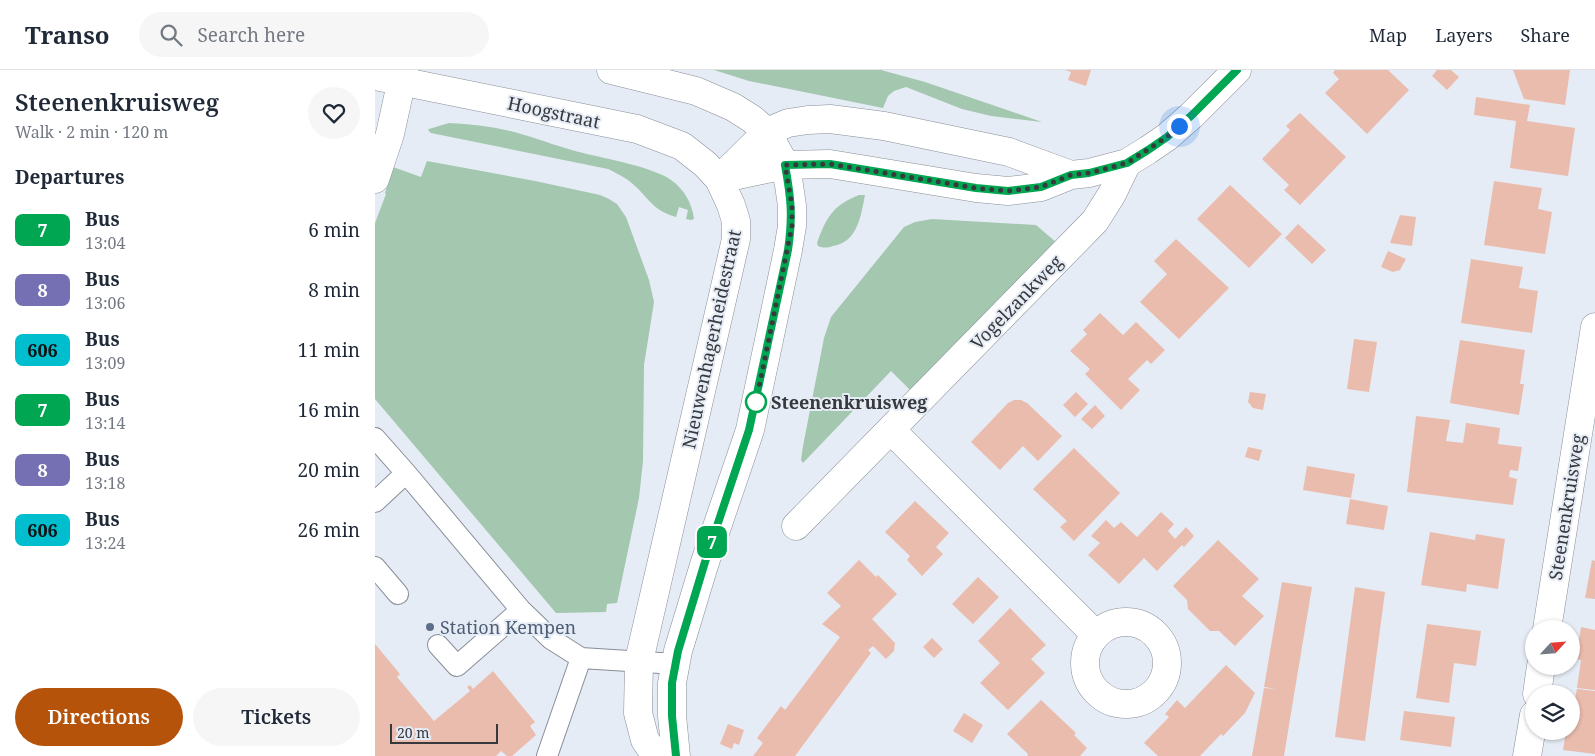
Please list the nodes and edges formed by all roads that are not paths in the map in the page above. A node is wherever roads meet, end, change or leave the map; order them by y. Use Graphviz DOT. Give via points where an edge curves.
graph roads {
  1 [pos="611,70"];
  2 [pos="1237,70"];
  3 [pos="403,75"];
  4 [pos="375,76"];
  5 [pos="767,132"];
  6 [pos="1127,163"];
  7 [pos="785,165"];
  8 [pos="1071,175"];
  9 [pos="375,179"];
  10 [pos="719,179"];
  11 [pos="1595,327"];
  12 [pos="891,430"];
  13 [pos="375,438"];
  14 [pos="406,474"];
  15 [pos="375,502"];
  16 [pos="796,526"];
  17 [pos="375,567"];
  18 [pos="398,594"];
  19 [pos="521,610"];
  20 [pos="1548,620"];
  21 [pos="1096,635"];
  22 [pos="438,645"];
  23 [pos="581,658"];
  24 [pos="639,661"];
  25 [pos="676,664"];
  26 [pos="1530,740"];
  27 [pos="546,754"];
  28 [pos="656,756"];
  29 [pos="676,756"];
  30 [pos="1527,756"];
  1 -- 5 [label="main road" via="696,91 733,108"];
  2 -- 6 [label="main road" via="1167,137"];
  3 -- 4 [label="main road, Hoogstraat"];
  3 -- 9 [label="main road" via="390,134"];
  3 -- 10 [label="main road, Hoogstraat" via="637,129 682,146"];
  5 -- 7 [label="main road"];
  5 -- 8 [label="main road" via="808,120 830,119 884,126 1009,152"];
  5 -- 10 [label="main road"];
  6 -- 8 [label="main road"];
  6 -- 12 [label="main road, Vogelzankweg" via="1095,221"];
  7 -- 8 [label="main road" via="830,164 1008,191 1041,187"];
  7 -- 10 [label="main road"];
  7 -- 25 [label="main road" via="792,226 783,275 749,430 705,562"];
  10 -- 24 [label="main road, Nieuwenhagerheidestraat" via="736,221 736,239"];
  11 -- 20 [label="main road, Steenenkruisweg"];
  12 -- 16 [label="main road, Vogelzankweg"];
  12 -- 21 [label="main road"];
  13 -- 14 [label="lane"];
  14 -- 15 [label="lane"];
  14 -- 19 [label="lane"];
  17 -- 18 [label="lane"];
  19 -- 22 [label="lane" via="457,666"];
  19 -- 23 [label="lane" via="551,639"];
  23 -- 24 [label="lane"];
  23 -- 27 [label="lane"];
  24 -- 25 [label="lane"];
  24 -- 28 [label="main road, Nieuwenhagerheidestraat" via="638,713 645,740"];
  25 -- 29 [label="main road" via="672,683 672,716"];
  26 -- 30 [label="main road"];
}
